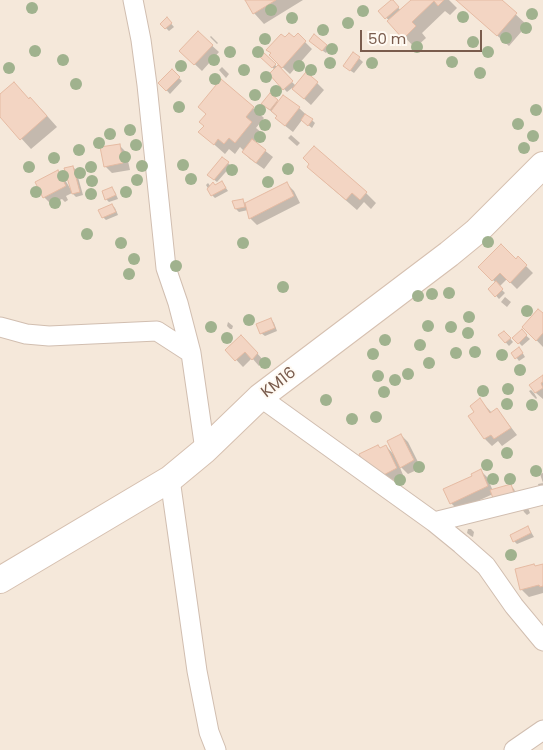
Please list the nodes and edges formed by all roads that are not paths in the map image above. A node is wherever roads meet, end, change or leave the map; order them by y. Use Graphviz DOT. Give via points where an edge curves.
graph roads {
  1 [pos="133,0"];
  2 [pos="543,165"];
  3 [pos="178,303"];
  4 [pos="0,327"];
  5 [pos="157,331"];
  6 [pos="191,353"];
  7 [pos="260,397"];
  8 [pos="205,450"];
  9 [pos="170,479"];
  10 [pos="543,495"];
  11 [pos="434,522"];
  12 [pos="0,580"];
  13 [pos="543,641"];
  14 [pos="543,730"];
  15 [pos="216,750"];
  16 [pos="514,750"];
  1 -- 3 [label="street" via="148,94 166,268"];
  2 -- 7 [label="street, KM16" via="456,248"];
  3 -- 5 [label="street"];
  3 -- 6 [label="street"];
  4 -- 5 [label="street" via="49,336"];
  5 -- 6 [label="street"];
  6 -- 8 [label="street"];
  7 -- 8 [label="street, KM16"];
  7 -- 11 [label="street"];
  8 -- 9 [label="street, KM16"];
  9 -- 12 [label="street, KM16"];
  9 -- 15 [label="street" via="197,671 209,732"];
  10 -- 11 [label="street"];
  11 -- 13 [label="street" via="486,566"];
  14 -- 16 [label="street"];
}
